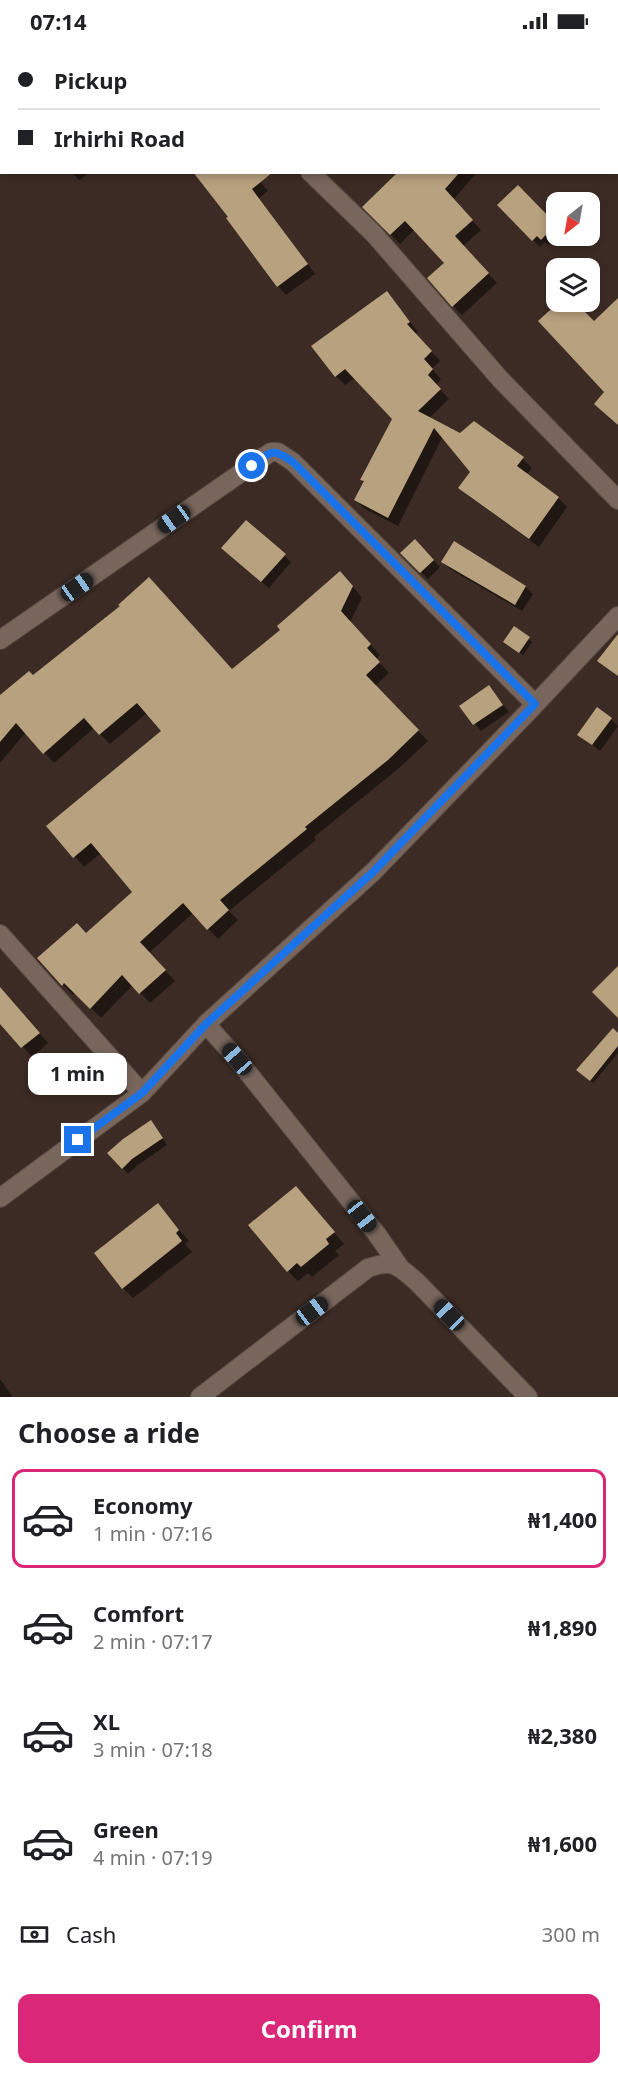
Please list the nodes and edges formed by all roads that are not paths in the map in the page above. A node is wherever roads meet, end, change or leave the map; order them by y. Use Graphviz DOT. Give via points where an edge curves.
graph roads {
  1 [pos="312,174"];
  2 [pos="618,500"];
  3 [pos="618,616"];
  4 [pos="0,640"];
  5 [pos="535,704"];
  6 [pos="0,934"];
  7 [pos="206,1024"];
  8 [pos="142,1093"];
  9 [pos="0,1198"];
  10 [pos="399,1266"];
  11 [pos="200,1397"];
  12 [pos="528,1397"];
  1 -- 2 [label="street" via="374,234 501,380"];
  3 -- 5 [label="street"];
  4 -- 5 [label="street" via="271,452 278,452 293,462"];
  5 -- 7 [label="street" via="373,872"];
  6 -- 8 [label="street"];
  7 -- 8 [label="street"];
  7 -- 10 [label="street"];
  8 -- 9 [label="street"];
  10 -- 11 [label="street" via="384,1263 368,1268"];
  10 -- 12 [label="street"];
}
